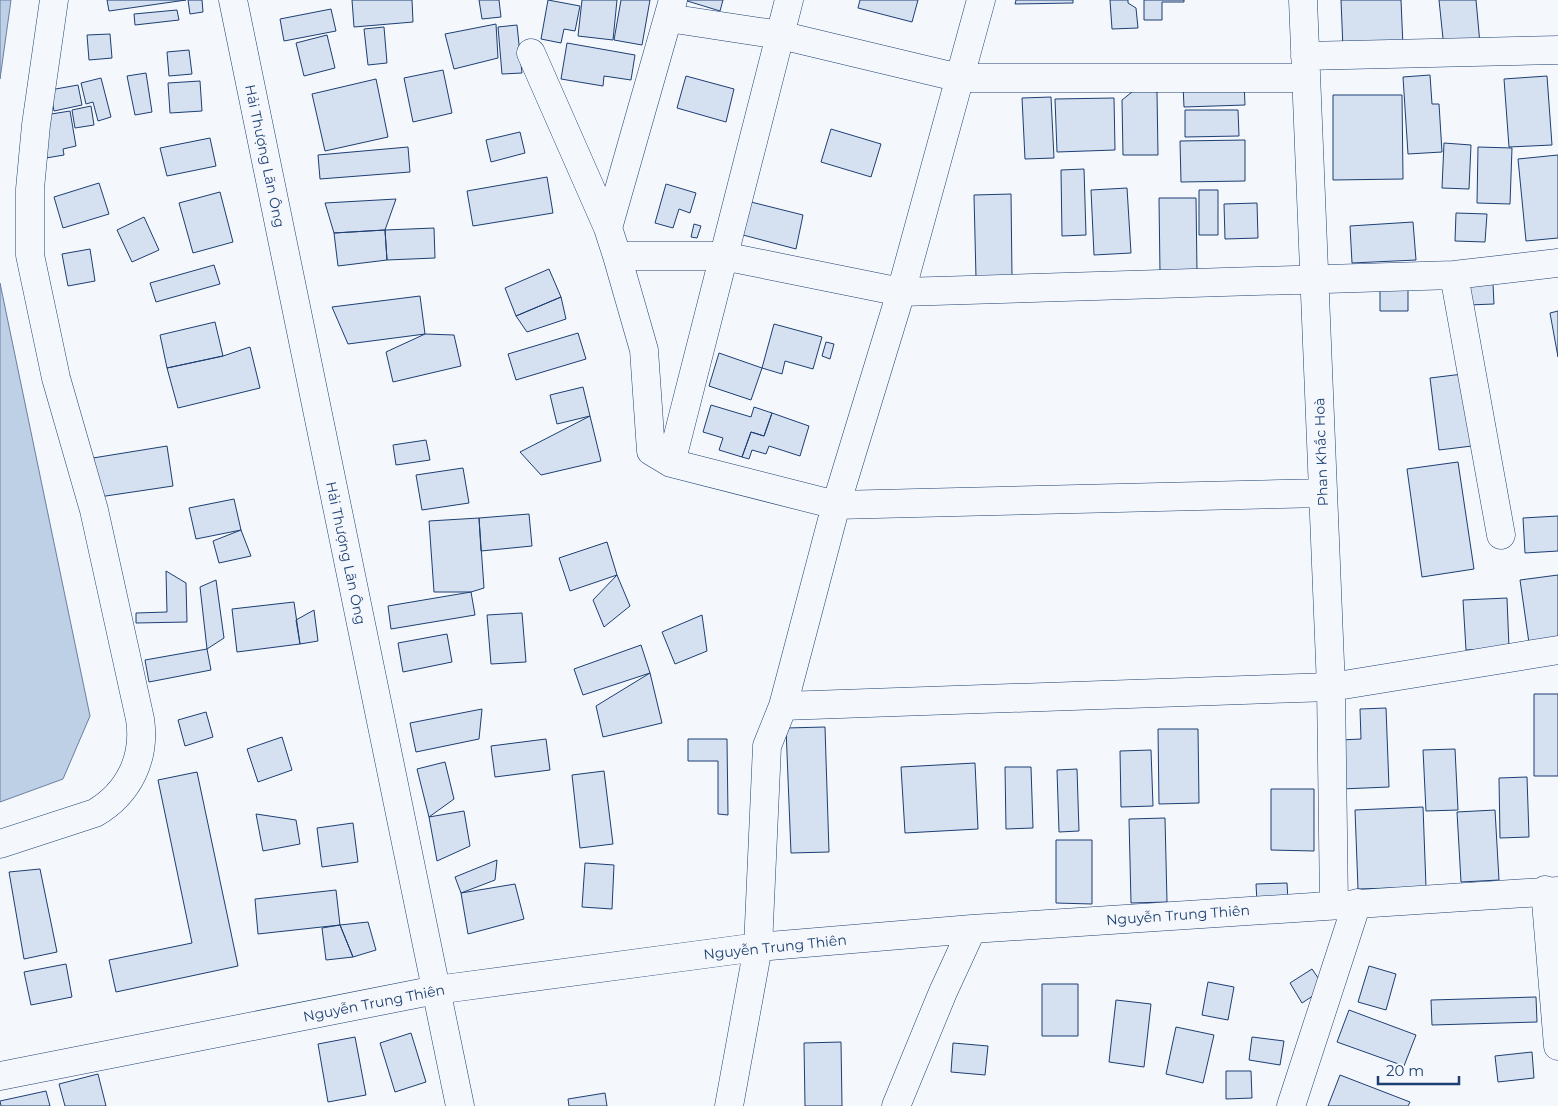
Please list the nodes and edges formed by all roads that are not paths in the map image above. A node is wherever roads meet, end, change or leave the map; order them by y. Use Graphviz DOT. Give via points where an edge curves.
graph roads {
  1 [pos="54,0"];
  2 [pos="233,0"];
  3 [pos="789,0"];
  4 [pos="981,0"];
  5 [pos="1303,0"];
  6 [pos="671,9"];
  7 [pos="780,35"];
  8 [pos="1558,50"];
  9 [pos="531,53"];
  10 [pos="1306,67"];
  11 [pos="960,78"];
  12 [pos="608,228"];
  13 [pos="617,256"];
  14 [pos="723,256"];
  15 [pos="1558,263"];
  16 [pos="1454,275"];
  17 [pos="1314,280"];
  18 [pos="901,292"];
  19 [pos="671,462"];
  20 [pos="1323,493"];
  21 [pos="836,505"];
  22 [pos="1501,535"];
  23 [pos="1558,650"];
  24 [pos="1331,687"];
  25 [pos="782,706"];
  26 [pos="0,844"];
  27 [pos="1551,891"];
  28 [pos="1346,904"];
  29 [pos="972,929"];
  30 [pos="758,947"];
  31 [pos="436,990"];
  32 [pos="1558,1046"];
  33 [pos="0,1076"];
  34 [pos="460,1106"];
  35 [pos="729,1106"];
  36 [pos="896,1106"];
  37 [pos="1291,1106"];
  1 -- 26 [label="street" via="34,143 30,255 56,378 94,510 140,719 142,744 131,776 105,807"];
  2 -- 31 [label="street, Hải Thượng Lãn Ông"];
  3 -- 7 [label="street"];
  4 -- 11 [label="street"];
  5 -- 10 [label="street, Phan Khắc Hoà"];
  6 -- 7 [label="street"];
  6 -- 12 [label="street"];
  7 -- 11 [label="street"];
  7 -- 14 [label="street"];
  8 -- 10 [label="street"];
  9 -- 12 [label="street"];
  10 -- 11 [label="street"];
  10 -- 17 [label="street, Phan Khắc Hoà"];
  11 -- 18 [label="street"];
  12 -- 13 [label="street"];
  13 -- 14 [label="street"];
  13 -- 19 [label="street" via="644,350 651,450"];
  14 -- 18 [label="street"];
  14 -- 19 [label="street"];
  15 -- 16 [label="street"];
  16 -- 17 [label="street"];
  16 -- 22 [label="street"];
  17 -- 18 [label="street"];
  17 -- 20 [label="street, Phan Khắc Hoà"];
  18 -- 21 [label="street"];
  19 -- 21 [label="street"];
  20 -- 21 [label="street"];
  20 -- 24 [label="street, Phan Khắc Hoà"];
  21 -- 25 [label="street"];
  23 -- 24 [label="street"];
  24 -- 25 [label="street"];
  24 -- 28 [label="street, Phan Khắc Hoà"];
  25 -- 30 [label="street" via="767,746"];
  27 -- 28 [label="street, Nguyễn Trung Thiên"];
  27 -- 32 [label="street"];
  28 -- 29 [label="street, Nguyễn Trung Thiên"];
  28 -- 37 [label="street, Phan Khắc Hoà"];
  29 -- 30 [label="street, Nguyễn Trung Thiên"];
  29 -- 36 [label="street"];
  30 -- 31 [label="street, Nguyễn Trung Thiên"];
  30 -- 35 [label="street"];
  31 -- 33 [label="street, Nguyễn Trung Thiên"];
  31 -- 34 [label="street, Hải Thượng Lãn Ông"];
}
